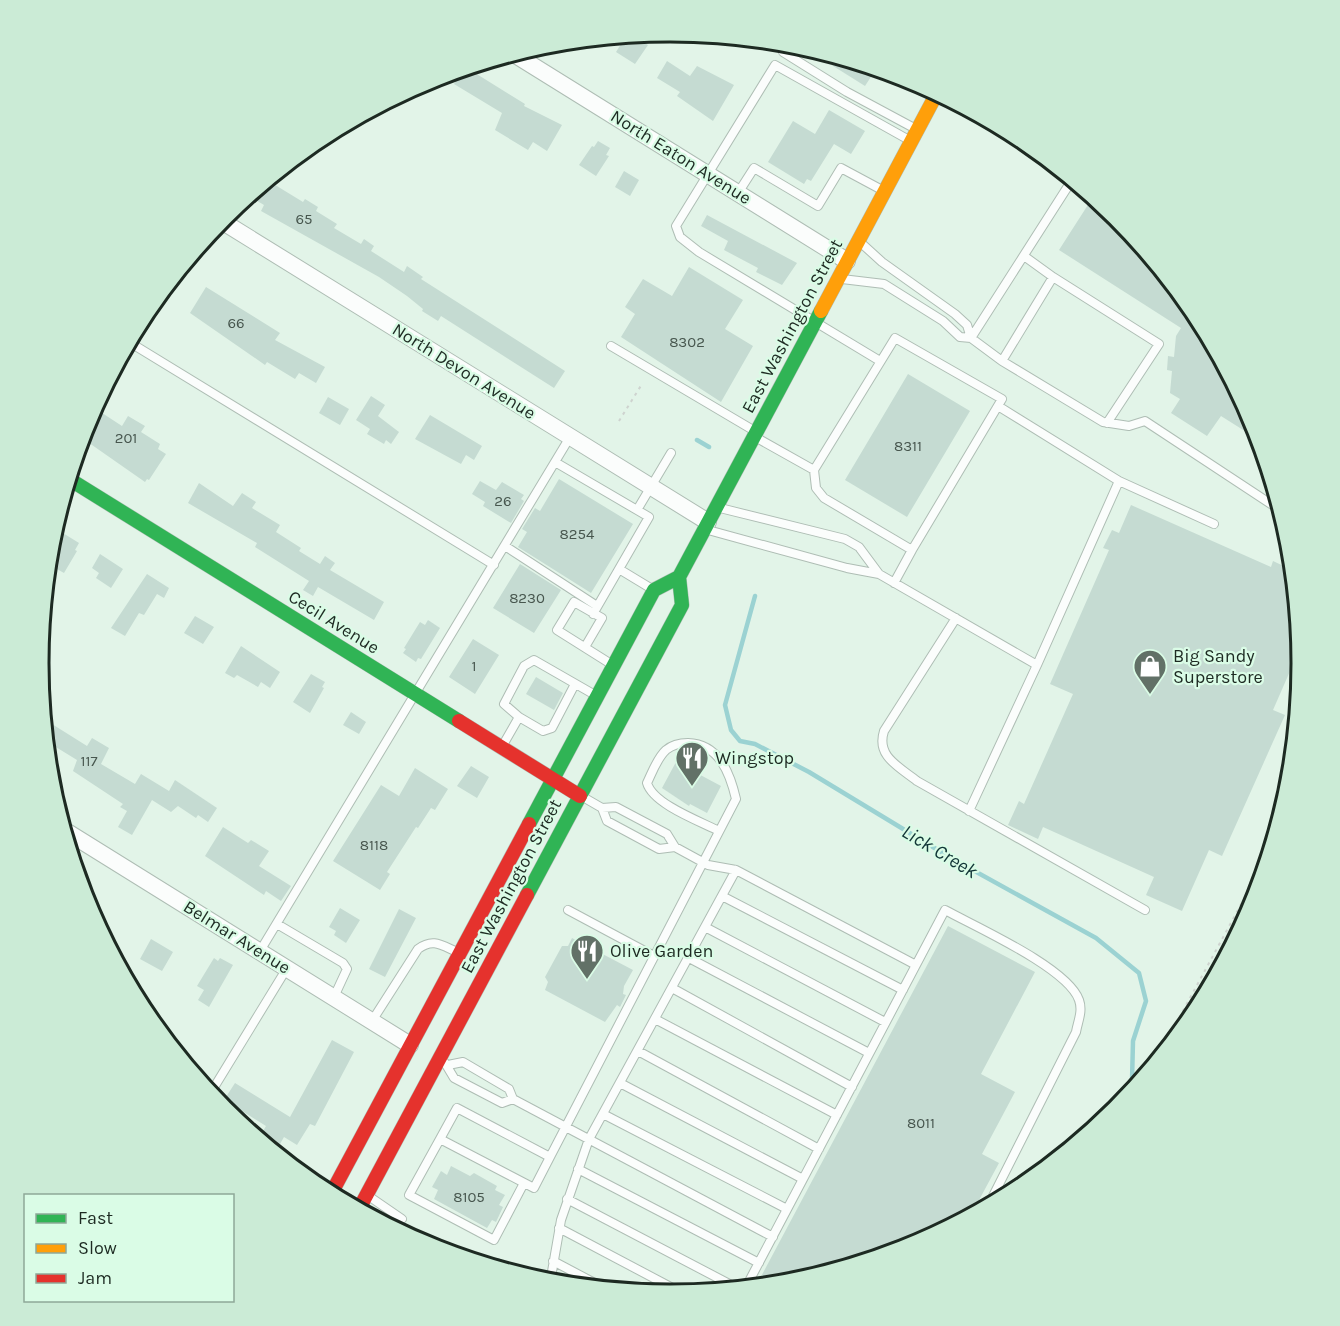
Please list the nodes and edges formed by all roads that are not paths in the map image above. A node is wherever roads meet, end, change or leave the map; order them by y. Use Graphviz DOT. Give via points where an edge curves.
graph roads {
  1 [pos="787,53"];
  2 [pos="523,60"];
  3 [pos="933,100"];
  4 [pos="914,135"];
  5 [pos="708,174"];
  6 [pos="1067,186"];
  7 [pos="885,191"];
  8 [pos="738,193"];
  9 [pos="229,226"];
  10 [pos="859,240"];
  11 [pos="1024,256"];
  12 [pos="847,261"];
  13 [pos="1053,277"];
  14 [pos="838,278"];
  15 [pos="814,323"];
  16 [pos="971,338"];
  17 [pos="136,346"];
  18 [pos="611,346"];
  19 [pos="880,361"];
  20 [pos="1002,361"];
  21 [pos="998,406"];
  22 [pos="1107,423"];
  23 [pos="755,434"];
  24 [pos="570,437"];
  25 [pos="671,453"];
  26 [pos="555,462"];
  27 [pos="814,470"];
  28 [pos="1119,481"];
  29 [pos="76,483"];
  30 [pos="650,486"];
  31 [pos="1270,504"];
  32 [pos="716,507"];
  33 [pos="637,510"];
  34 [pos="1214,524"];
  35 [pos="706,526"];
  36 [pos="505,546"];
  37 [pos="912,550"];
  38 [pos="494,566"];
  39 [pos="619,569"];
  40 [pos="879,574"];
  41 [pos="679,577"];
  42 [pos="894,583"];
  43 [pos="654,590"];
  44 [pos="595,610"];
  45 [pos="956,618"];
  46 [pos="585,647"];
  47 [pos="614,665"];
  48 [pos="1037,665"];
  49 [pos="575,684"];
  50 [pos="416,694"];
  51 [pos="598,696"];
  52 [pos="519,717"];
  53 [pos="502,748"];
  54 [pos="553,780"];
  55 [pos="580,796"];
  56 [pos="602,808"];
  57 [pos="969,811"];
  58 [pos="719,831"];
  59 [pos="74,836"];
  60 [pos="675,847"];
  61 [pos="702,862"];
  62 [pos="736,870"];
  63 [pos="722,896"];
  64 [pos="568,910"];
  65 [pos="1145,910"];
  66 [pos="277,924"];
  67 [pos="705,927"];
  68 [pos="260,951"];
  69 [pos="460,953"];
  70 [pos="654,956"];
  71 [pos="689,958"];
  72 [pos="916,965"];
  73 [pos="287,968"];
  74 [pos="672,988"];
  75 [pos="903,990"];
  76 [pos="334,997"];
  77 [pos="655,1019"];
  78 [pos="372,1021"];
  79 [pos="885,1022"];
  80 [pos="410,1045"];
  81 [pos="638,1051"];
  82 [pos="869,1053"];
  83 [pos="444,1062"];
  84 [pos="620,1083"];
  85 [pos="215,1085"];
  86 [pos="852,1087"];
  87 [pos="513,1099"];
  88 [pos="603,1114"];
  89 [pos="837,1114"];
  90 [pos="566,1128"];
  91 [pos="440,1139"];
  92 [pos="589,1139"];
  93 [pos="819,1149"];
  94 [pos="550,1157"];
  95 [pos="578,1169"];
  96 [pos="803,1179"];
  97 [pos="524,1183"];
  98 [pos="335,1186"];
  99 [pos="995,1192"];
  100 [pos="367,1195"];
  101 [pos="567,1198"];
  102 [pos="363,1203"];
  103 [pos="787,1209"];
  104 [pos="402,1219"];
  105 [pos="559,1228"];
  106 [pos="773,1237"];
  107 [pos="553,1262"];
  108 [pos="759,1263"];
  109 [pos="552,1272"];
  110 [pos="585,1278"];
  111 [pos="750,1279"];
  112 [pos="725,1282"];
  113 [pos="665,1284"];
  1 -- 4 [label="lane"];
  2 -- 5 [label="street, North Eaton Avenue"];
  3 -- 4 [label="main road, East Washington Street"];
  4 -- 5 [label="lane" via="775,65"];
  4 -- 7 [label="main road, East Washington Street"];
  5 -- 8 [label="street, North Eaton Avenue"];
  5 -- 15 [label="lane" via="676,226 680,237"];
  6 -- 11 [label="lane"];
  7 -- 8 [label="lane" via="841,168 818,206 754,168"];
  7 -- 10 [label="main road, East Washington Street"];
  8 -- 12 [label="street, North Eaton Avenue"];
  9 -- 24 [label="street, North Devon Avenue"];
  10 -- 12 [label="main road, East Washington Street"];
  10 -- 16 [label="lane" via="882,262 955,314 967,325"];
  11 -- 13 [label="lane"];
  11 -- 16 [label="lane"];
  12 -- 14 [label="main road, East Washington Street"];
  13 -- 20 [label="lane"];
  13 -- 22 [label="lane" via="1159,344"];
  14 -- 15 [label="main road, East Washington Street"];
  14 -- 16 [label="lane" via="884,284 943,321 960,337"];
  15 -- 19 [label="lane"];
  15 -- 23 [label="main road, East Washington Street"];
  16 -- 20 [label="lane"];
  17 -- 38 [label="lane"];
  18 -- 23 [label="lane"];
  19 -- 21 [label="lane" via="894,338 1002,399"];
  19 -- 27 [label="lane"];
  20 -- 22 [label="lane"];
  21 -- 28 [label="lane"];
  21 -- 37 [label="lane"];
  22 -- 31 [label="lane" via="1129,426 1145,422"];
  23 -- 27 [label="lane"];
  23 -- 32 [label="main road, East Washington Street"];
  24 -- 26 [label="lane"];
  24 -- 30 [label="street, North Devon Avenue"];
  25 -- 30 [label="lane"];
  26 -- 33 [label="lane"];
  26 -- 36 [label="lane"];
  27 -- 37 [label="lane" via="816,488 824,498"];
  28 -- 34 [label="lane"];
  28 -- 48 [label="lane"];
  29 -- 50 [label="main road, Cecil Avenue"];
  30 -- 33 [label="lane"];
  30 -- 35 [label="street, North Devon Avenue"];
  32 -- 35 [label="main road, East Washington Street"];
  32 -- 40 [label="lane" via="845,539 859,547"];
  33 -- 39 [label="lane" via="649,517"];
  35 -- 40 [label="lane"];
  35 -- 41 [label="main road, East Washington Street"];
  36 -- 38 [label="lane"];
  36 -- 44 [label="lane"];
  37 -- 42 [label="lane"];
  38 -- 50 [label="lane"];
  39 -- 43 [label="lane"];
  39 -- 44 [label="lane"];
  40 -- 42 [label="lane"];
  41 -- 43 [label="main road"];
  41 -- 55 [label="main road, East Washington Street" via="682,605"];
  42 -- 45 [label="lane"];
  43 -- 47 [label="main road, East Washington Street"];
  44 -- 46 [label="lane" via="602,618"];
  44 -- 46 [label="lane" via="574,602 557,630"];
  45 -- 48 [label="lane"];
  45 -- 57 [label="lane" via="884,730 880,743 885,756 917,781"];
  46 -- 47 [label="lane"];
  47 -- 51 [label="main road, East Washington Street"];
  48 -- 57 [label="lane"];
  49 -- 51 [label="lane"];
  49 -- 52 [label="lane" via="547,731"];
  49 -- 52 [label="lane" via="534,660 529,661 504,704"];
  50 -- 53 [label="main road, Cecil Avenue"];
  50 -- 66 [label="lane"];
  51 -- 54 [label="main road, East Washington Street"];
  52 -- 53 [label="lane"];
  53 -- 54 [label="main road, Cecil Avenue"];
  54 -- 55 [label="main road, Cecil Avenue"];
  54 -- 69 [label="main road, East Washington Street"];
  55 -- 56 [label="lane"];
  55 -- 83 [label="main road, East Washington Street"];
  56 -- 60 [label="lane" via="616,807 667,834"];
  56 -- 60 [label="lane" via="607,821 659,849"];
  57 -- 65 [label="lane"];
  58 -- 58 [label="lane" via="736,799 724,765 709,748 699,744 673,745 663,752 647,783 649,791"];
  58 -- 61 [label="lane"];
  59 -- 68 [label="street, Belmar Avenue"];
  60 -- 61 [label="lane"];
  61 -- 62 [label="lane"];
  61 -- 70 [label="lane"];
  62 -- 63 [label="lane"];
  62 -- 72 [label="lane"];
  63 -- 67 [label="lane"];
  63 -- 75 [label="lane"];
  64 -- 70 [label="lane"];
  66 -- 68 [label="lane"];
  66 -- 76 [label="lane" via="344,963 345,976"];
  67 -- 71 [label="lane"];
  67 -- 79 [label="lane"];
  68 -- 73 [label="street, Belmar Avenue"];
  69 -- 78 [label="lane" via="427,942 418,949"];
  69 -- 80 [label="main road, East Washington Street"];
  70 -- 90 [label="lane"];
  71 -- 74 [label="lane"];
  71 -- 82 [label="lane"];
  72 -- 75 [label="lane"];
  72 -- 99 [label="lane" via="945,910 1051,969 1078,997 1081,1008 1076,1032"];
  73 -- 76 [label="street, Belmar Avenue"];
  73 -- 85 [label="lane"];
  74 -- 77 [label="lane"];
  74 -- 86 [label="lane"];
  75 -- 79 [label="lane"];
  76 -- 78 [label="street, Belmar Avenue"];
  77 -- 81 [label="lane"];
  77 -- 89 [label="lane"];
  78 -- 80 [label="street, Belmar Avenue"];
  79 -- 82 [label="lane"];
  80 -- 98 [label="main road, East Washington Street"];
  81 -- 84 [label="lane"];
  81 -- 93 [label="lane"];
  82 -- 86 [label="lane"];
  83 -- 87 [label="lane" via="463,1062 509,1089"];
  83 -- 87 [label="lane" via="454,1077 464,1083 502,1103"];
  83 -- 100 [label="main road, East Washington Street"];
  84 -- 88 [label="lane"];
  84 -- 96 [label="lane"];
  86 -- 89 [label="lane"];
  87 -- 90 [label="lane"];
  88 -- 92 [label="lane"];
  88 -- 103 [label="lane"];
  89 -- 93 [label="lane"];
  90 -- 92 [label="lane"];
  90 -- 94 [label="lane"];
  91 -- 94 [label="lane" via="457,1108"];
  91 -- 97 [label="lane"];
  91 -- 97 [label="lane" via="409,1195 494,1240"];
  92 -- 95 [label="lane"];
  92 -- 106 [label="lane"];
  93 -- 96 [label="lane"];
  94 -- 97 [label="lane" via="534,1188"];
  95 -- 101 [label="lane"];
  95 -- 108 [label="lane"];
  96 -- 103 [label="lane"];
  100 -- 102 [label="main road, East Washington Street"];
  100 -- 104 [label="lane"];
  101 -- 105 [label="lane"];
  101 -- 112 [label="lane"];
  103 -- 106 [label="lane"];
  105 -- 107 [label="lane"];
  105 -- 113 [label="lane"];
  106 -- 108 [label="lane"];
  107 -- 109 [label="lane"];
  107 -- 110 [label="lane"];
  108 -- 111 [label="lane"];
}
